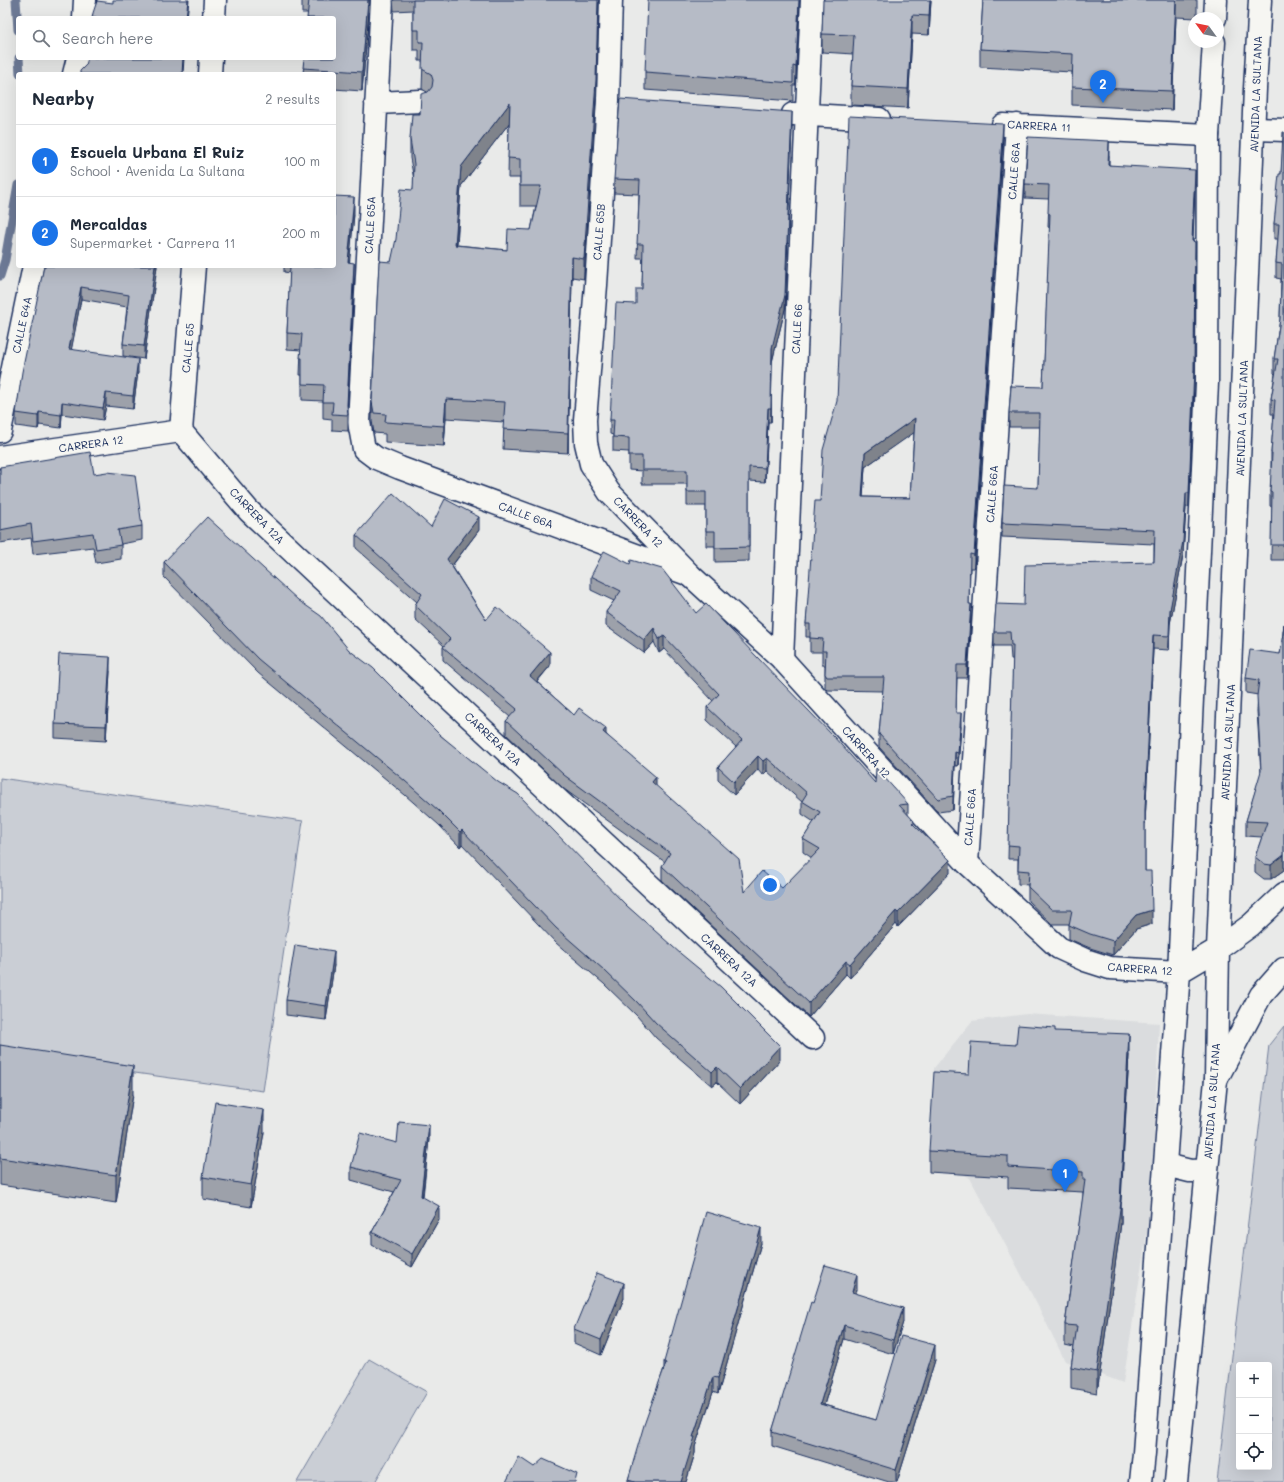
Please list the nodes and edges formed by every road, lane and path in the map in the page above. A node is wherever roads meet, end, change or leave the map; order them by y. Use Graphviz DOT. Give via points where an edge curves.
graph roads {
  1 [pos="85,0"];
  2 [pos="215,0"];
  3 [pos="382,0"];
  4 [pos="611,0"];
  5 [pos="812,0"];
  6 [pos="1216,0"];
  7 [pos="1260,0"];
  8 [pos="1215,12"];
  9 [pos="84,16"];
  10 [pos="214,16"];
  11 [pos="1214,48"];
  12 [pos="78,60"];
  13 [pos="211,60"];
  14 [pos="74,72"];
  15 [pos="210,72"];
  16 [pos="608,100"];
  17 [pos="421,101"];
  18 [pos="631,102"];
  19 [pos="376,104"];
  20 [pos="777,113"];
  21 [pos="807,115"];
  22 [pos="901,120"];
  23 [pos="986,124"];
  24 [pos="1017,125"];
  25 [pos="1255,129"];
  26 [pos="1284,130"];
  27 [pos="1208,135"];
  28 [pos="34,268"];
  29 [pos="194,268"];
  30 [pos="181,430"];
  31 [pos="0,431"];
  32 [pos="364,449"];
  33 [pos="0,457"];
  34 [pos="591,464"];
  35 [pos="690,575"];
  36 [pos="782,659"];
  37 [pos="967,863"];
  38 [pos="1284,894"];
  39 [pos="1218,949"];
  40 [pos="1284,969"];
  41 [pos="1179,972"];
  42 [pos="813,1038"];
  43 [pos="1216,1080"];
  44 [pos="1166,1165"];
  45 [pos="1207,1170"];
  46 [pos="1140,1482"];
  47 [pos="1176,1482"];
  1 -- 9 [label="street"];
  2 -- 10 [label="street"];
  3 -- 19 [label="street, CALLE 65A"];
  4 -- 16 [label="street, CALLE 65B"];
  5 -- 21 [label="street, CALLE 66"];
  6 -- 8 [label="street"];
  7 -- 25 [label="street, AVENIDA LA SULTANA"];
  11 -- 27 [label="street"];
  12 -- 14 [label="street"];
  13 -- 15 [label="street"];
  16 -- 18 [label="street"];
  16 -- 34 [label="street, CALLE 65B" via="585,420 586,443"];
  17 -- 19 [label="street"];
  19 -- 32 [label="street, CALLE 65A" via="359,422"];
  20 -- 21 [label="street"];
  21 -- 22 [label="street"];
  21 -- 36 [label="street, CALLE 66"];
  23 -- 24 [label="street, CARRERA 11"];
  24 -- 27 [label="street, CARRERA 11"];
  24 -- 37 [label="street, CALLE 66A"];
  25 -- 26 [label="street"];
  25 -- 39 [label="street, AVENIDA LA SULTANA"];
  27 -- 41 [label="street" via="1207,383"];
  28 -- 31 [label="street, CALLE 64A"];
  29 -- 30 [label="street, CALLE 65"];
  30 -- 33 [label="street, CARRERA 12"];
  30 -- 42 [label="street, CARRERA 12A" via="249,511"];
  32 -- 35 [label="street, CALLE 66A" via="376,458 400,468"];
  34 -- 35 [label="street, CARRERA 12" via="609,492"];
  35 -- 36 [label="street, CARRERA 12"];
  36 -- 37 [label="street, CARRERA 12"];
  37 -- 41 [label="street, CARRERA 12" via="1060,948 1110,968"];
  38 -- 39 [label="street" via="1251,925"];
  39 -- 41 [label="street"];
  39 -- 43 [label="street, AVENIDA LA SULTANA"];
  40 -- 43 [label="street" via="1261,995"];
  41 -- 44 [label="street"];
  43 -- 45 [label="street, AVENIDA LA SULTANA"];
  44 -- 45 [label="street" via="1190,1171"];
  44 -- 46 [label="street"];
  45 -- 47 [label="street, AVENIDA LA SULTANA"];
}
